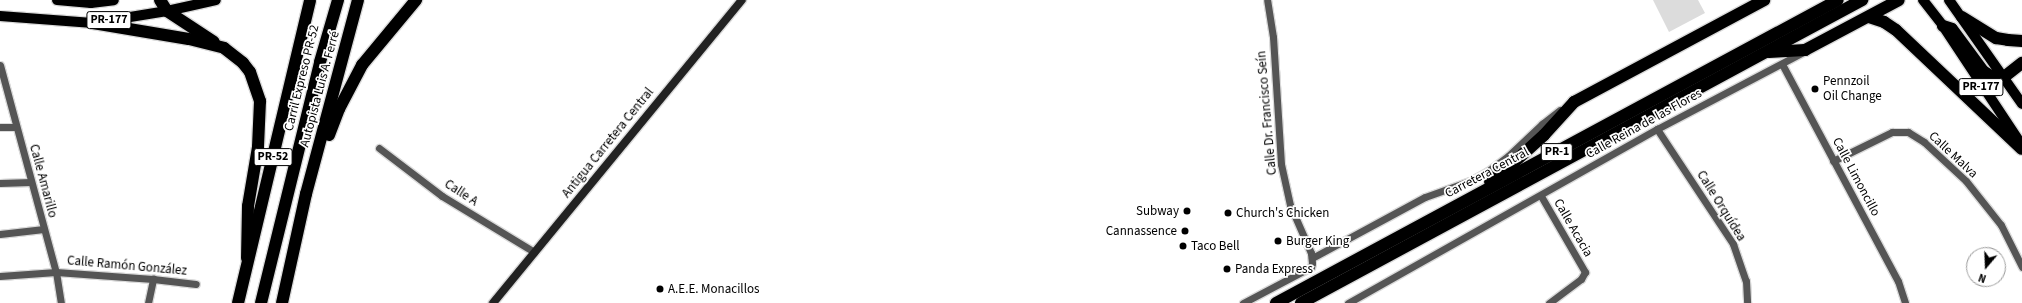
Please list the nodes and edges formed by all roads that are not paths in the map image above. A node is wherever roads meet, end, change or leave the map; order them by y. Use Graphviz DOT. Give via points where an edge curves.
graph roads {
  1 [pos="57,0"];
  2 [pos="114,0"];
  3 [pos="160,0"];
  4 [pos="216,0"];
  5 [pos="416,0"];
  6 [pos="742,0"];
  7 [pos="1267,0"];
  8 [pos="1744,0"];
  9 [pos="1764,0"];
  10 [pos="1838,0"];
  11 [pos="1862,0"];
  12 [pos="1899,0"];
  13 [pos="1923,0"];
  14 [pos="1951,2"];
  15 [pos="336,4"];
  16 [pos="357,5"];
  17 [pos="308,6"];
  18 [pos="167,11"];
  19 [pos="0,16"];
  20 [pos="1869,17"];
  21 [pos="1962,17"];
  22 [pos="1726,20"];
  23 [pos="93,23"];
  24 [pos="1943,26"];
  25 [pos="2022,41"];
  26 [pos="224,48"];
  27 [pos="1805,50"];
  28 [pos="1764,53"];
  29 [pos="2022,63"];
  30 [pos="1782,64"];
  31 [pos="0,68"];
  32 [pos="2004,77"];
  33 [pos="1574,102"];
  34 [pos="2022,104"];
  35 [pos="0,127"];
  36 [pos="16,127"];
  37 [pos="1657,129"];
  38 [pos="2022,147"];
  39 [pos="379,148"];
  40 [pos="1833,161"];
  41 [pos="31,182"];
  42 [pos="0,184"];
  43 [pos="306,194"];
  44 [pos="1541,196"];
  45 [pos="1467,200"];
  46 [pos="44,228"];
  47 [pos="0,234"];
  48 [pos="534,252"];
  49 [pos="247,258"];
  50 [pos="1312,258"];
  51 [pos="2022,267"];
  52 [pos="56,272"];
  53 [pos="0,276"];
  54 [pos="153,279"];
  55 [pos="196,284"];
  56 [pos="61,303"];
  57 [pos="148,303"];
  58 [pos="238,303"];
  59 [pos="261,303"];
  60 [pos="282,303"];
  61 [pos="494,303"];
  62 [pos="1244,303"];
  63 [pos="1276,303"];
  64 [pos="1301,303"];
  65 [pos="1348,303"];
  66 [pos="1549,303"];
  67 [pos="1747,303"];
  68 [pos="1905,303"];
  1 -- 2 [label="main road, PR-177" via="91,3"];
  3 -- 18 [label="highway"];
  4 -- 18 [label="main road, PR-177"];
  5 -- 43 [label="highway" via="362,65 339,109"];
  6 -- 48 [label="street, Antigua Carretera Central"];
  7 -- 50 [label="street, Calle Dr. Francisco Seín" via="1273,37 1281,164 1290,205"];
  8 -- 22 [label="highway"];
  9 -- 22 [label="highway"];
  10 -- 45 [label="highway, Carretera Central / PR-1"];
  11 -- 28 [label="highway, Carretera Central / PR-1"];
  12 -- 20 [label="highway"];
  13 -- 24 [label="main road, PR-177"];
  14 -- 21 [label="main road, PR-177"];
  15 -- 59 [label="highway, Carril Expreso PR-52"];
  16 -- 43 [label="highway, Autopista Luis A. Ferré"];
  17 -- 49 [label="highway, PR-52"];
  18 -- 23 [label="main road, PR-177"];
  18 -- 26 [label="highway"];
  19 -- 23 [label="main road, PR-177"];
  20 -- 27 [label="highway"];
  20 -- 38 [label="highway" via="1884,22 1896,30"];
  21 -- 25 [label="highway" via="1996,38"];
  21 -- 32 [label="main road, PR-177"];
  22 -- 33 [label="highway"];
  23 -- 26 [label="highway" via="189,39"];
  24 -- 32 [label="highway" via="1952,29 1983,71 1997,78"];
  24 -- 38 [label="main road, PR-177"];
  26 -- 49 [label="highway" via="250,72 260,101 258,147 248,206"];
  27 -- 28 [label="highway"];
  27 -- 30 [label="street, Calle Reina de las Flores"];
  28 -- 64 [label="highway, Carretera Central / PR-1"];
  29 -- 32 [label="highway"];
  30 -- 37 [label="street, Calle Reina de las Flores"];
  30 -- 40 [label="street, Calle Limoncillo"];
  31 -- 36 [label="street, Calle Amarillo"];
  32 -- 34 [label="main road, PR-177"];
  33 -- 45 [label="highway" via="1510,166 1476,190"];
  33 -- 50 [label="street" via="1542,124 1488,171 1470,181 1425,197"];
  35 -- 36 [label="street"];
  36 -- 41 [label="street, Calle Amarillo"];
  37 -- 44 [label="street, Calle Reina de las Flores"];
  37 -- 67 [label="street, Calle Orquídea" via="1733,244 1746,281"];
  39 -- 48 [label="street, Calle A" via="442,196"];
  40 -- 51 [label="street, Calle Malva" via="1892,132 1908,132 1924,142 1966,181 2001,225"];
  40 -- 68 [label="street, Calle Limoncillo" via="1898,281"];
  41 -- 42 [label="street"];
  41 -- 46 [label="street, Calle Amarillo"];
  43 -- 60 [label="highway, Autopista Luis A. Ferré"];
  44 -- 65 [label="street, Calle Reina de las Flores"];
  44 -- 66 [label="street, Calle Acacia" via="1584,272 1581,279"];
  45 -- 63 [label="highway, Carretera Central / PR-1"];
  46 -- 47 [label="street"];
  46 -- 52 [label="street, Calle Amarillo"];
  48 -- 61 [label="street, Antigua Carretera Central"];
  49 -- 58 [label="highway, PR-52"];
  50 -- 62 [label="street, Calle Dr. Francisco Seín" via="1311,267"];
  52 -- 53 [label="street, Calle Ramón González"];
  52 -- 54 [label="street, Calle Ramón González"];
  52 -- 56 [label="street, Calle Amarillo"];
  54 -- 55 [label="street, Calle Ramón González"];
  54 -- 57 [label="street"];
}
